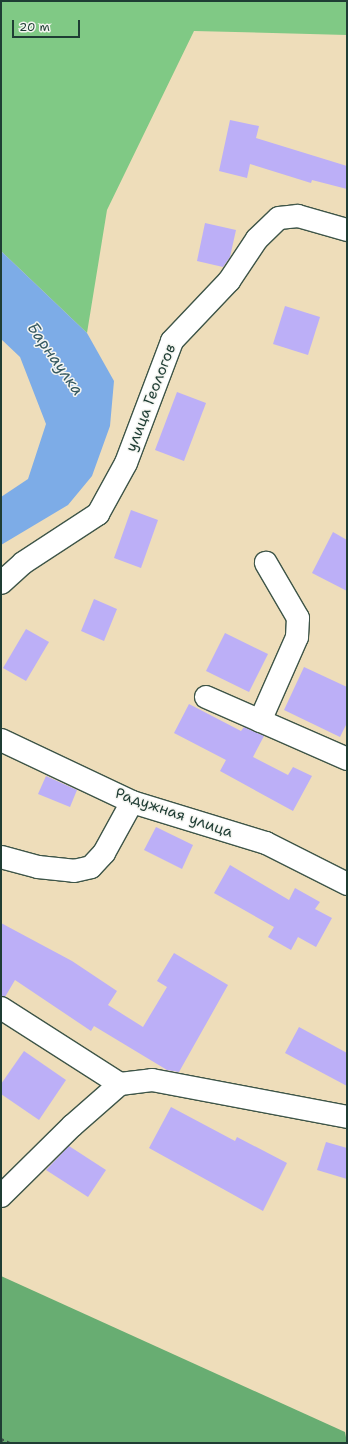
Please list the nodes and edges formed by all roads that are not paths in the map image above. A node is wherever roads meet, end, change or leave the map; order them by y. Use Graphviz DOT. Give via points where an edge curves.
graph roads {
  1 [pos="347,230"];
  2 [pos="266,563"];
  3 [pos="1,583"];
  4 [pos="206,698"];
  5 [pos="260,721"];
  6 [pos="1,740"];
  7 [pos="347,759"];
  8 [pos="132,802"];
  9 [pos="1,857"];
  10 [pos="347,884"];
  11 [pos="1,1008"];
  12 [pos="120,1084"];
  13 [pos="347,1117"];
  14 [pos="1,1196"];
  1 -- 3 [label="street, улица Геологов" via="298,216 279,218 257,239 229,282 172,341 126,463 98,514 23,563"];
  2 -- 5 [label="street" via="298,618 297,637"];
  4 -- 5 [label="street"];
  5 -- 7 [label="street"];
  6 -- 8 [label="street, Радужная улица"];
  8 -- 9 [label="street" via="104,853 91,867 74,871 38,867"];
  8 -- 10 [label="street, Радужная улица" via="266,844"];
  11 -- 12 [label="street"];
  12 -- 13 [label="street" via="152,1080"];
  12 -- 14 [label="street" via="72,1126"];
}
